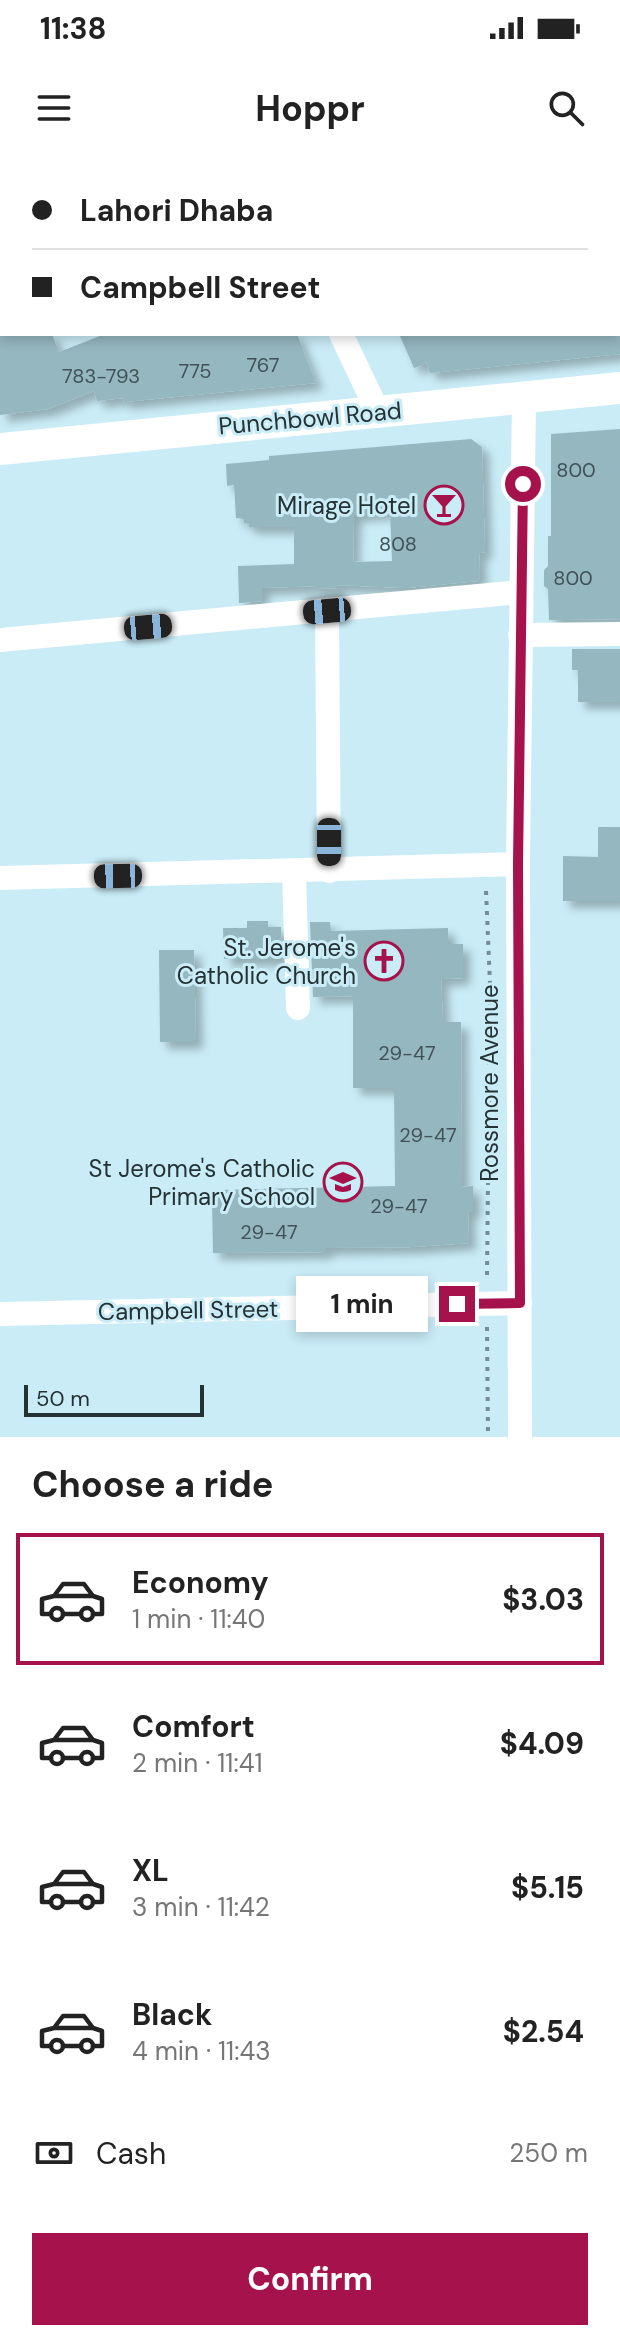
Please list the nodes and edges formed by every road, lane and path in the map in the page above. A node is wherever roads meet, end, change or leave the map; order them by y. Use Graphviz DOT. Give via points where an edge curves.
graph roads {
  1 [pos="342,336"];
  2 [pos="620,388"];
  3 [pos="580,393"];
  4 [pos="524,399"];
  5 [pos="620,399"];
  6 [pos="378,412"];
  7 [pos="0,449"];
  8 [pos="521,592"];
  9 [pos="327,611"];
  10 [pos="620,634"];
  11 [pos="520,635"];
  12 [pos="0,640"];
  13 [pos="518,864"];
  14 [pos="329,871"];
  15 [pos="294,872"];
  16 [pos="0,878"];
  17 [pos="486,891"];
  18 [pos="298,1008"];
  19 [pos="487,1276"];
  20 [pos="520,1303"];
  21 [pos="0,1314"];
  22 [pos="487,1325"];
  23 [pos="488,1437"];
  24 [pos="520,1437"];
  1 -- 6 [label="street"];
  2 -- 3 [label="main road, Punchbowl Road"];
  3 -- 4 [label="main road, Punchbowl Road"];
  3 -- 5 [label="street"];
  4 -- 6 [label="main road, Punchbowl Road"];
  4 -- 8 [label="street, Rossmore Avenue"];
  6 -- 7 [label="main road, Punchbowl Road"];
  8 -- 9 [label="street"];
  8 -- 11 [label="street, Rossmore Avenue"];
  9 -- 12 [label="street"];
  9 -- 14 [label="street"];
  10 -- 11 [label="street"];
  11 -- 13 [label="street, Rossmore Avenue"];
  13 -- 14 [label="street"];
  13 -- 20 [label="street, Rossmore Avenue"];
  14 -- 15 [label="street"];
  15 -- 16 [label="street"];
  15 -- 18 [label="street"];
  17 -- 19 [label="path, Rossmore Avenue"];
  20 -- 21 [label="street, Campbell Street"];
  20 -- 24 [label="street, Rossmore Avenue"];
  22 -- 23 [label="path"];
}
